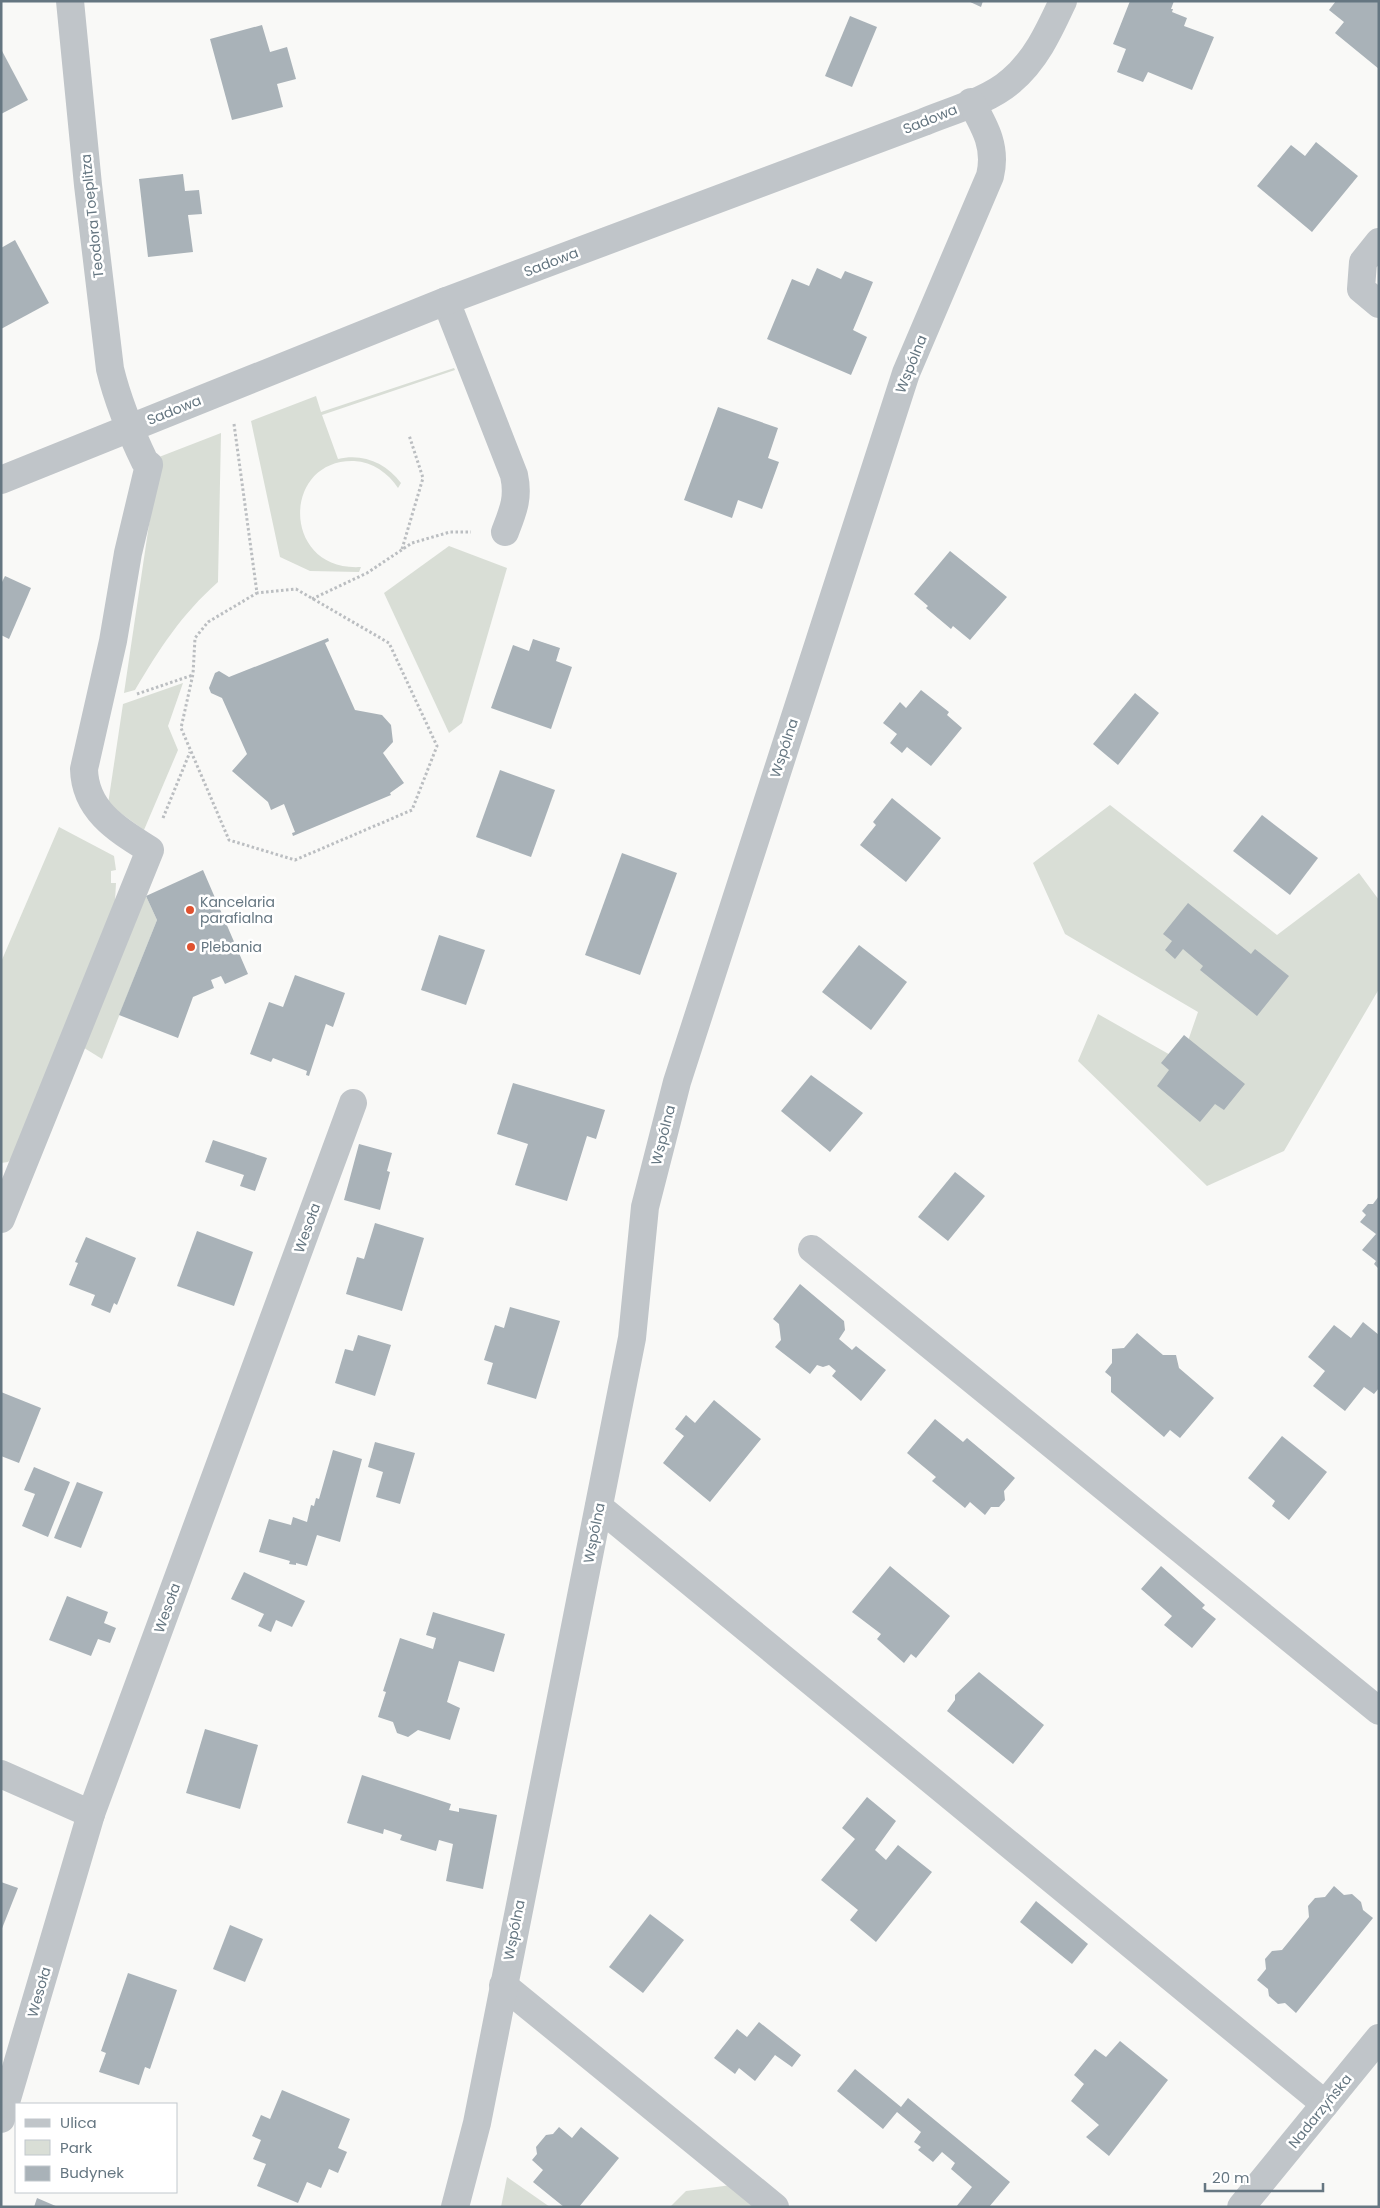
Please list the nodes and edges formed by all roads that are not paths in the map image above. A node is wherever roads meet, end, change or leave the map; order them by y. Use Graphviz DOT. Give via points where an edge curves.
graph roads {
  1 [pos="70,1"];
  2 [pos="1062,1"];
  3 [pos="971,102"];
  4 [pos="1379,242"];
  5 [pos="446,301"];
  6 [pos="1379,304"];
  7 [pos="129,428"];
  8 [pos="1,480"];
  9 [pos="504,532"];
  10 [pos="353,1103"];
  11 [pos="1,1219"];
  12 [pos="812,1249"];
  13 [pos="599,1507"];
  14 [pos="1379,1711"];
  15 [pos="1,1774"];
  16 [pos="91,1814"];
  17 [pos="503,1985"];
  18 [pos="1379,2038"];
  19 [pos="1325,2104"];
  20 [pos="1,2119"];
  21 [pos="455,2207"];
  22 [pos="775,2207"];
  23 [pos="1242,2207"];
  1 -- 7 [label="street, Teodora Toeplitza" via="105,336 117,398"];
  2 -- 3 [label="street, Sadowa" via="1038,51 1027,65 1002,88"];
  3 -- 5 [label="street, Sadowa"];
  3 -- 13 [label="street, Wspólna" via="992,146 992,170 906,373 677,1082 645,1207 632,1338"];
  4 -- 6 [label="street" via="1363,262 1361,289"];
  5 -- 7 [label="street, Sadowa"];
  5 -- 9 [label="street" via="514,475 517,490"];
  7 -- 8 [label="street, Sadowa"];
  7 -- 11 [label="street, Teodora Toeplitza" via="149,465 149,471 128,553 114,641 84,769 87,791 95,808 150,850"];
  10 -- 16 [label="street, Wesoła"];
  12 -- 14 [label="street"];
  13 -- 17 [label="street, Wspólna"];
  13 -- 19 [label="street"];
  15 -- 16 [label="street"];
  16 -- 20 [label="street, Wesoła"];
  17 -- 21 [label="street, Wspólna" via="477,2123"];
  17 -- 22 [label="street"];
  18 -- 19 [label="street, Nadarzyńska"];
  19 -- 23 [label="street, Nadarzyńska"];
}
